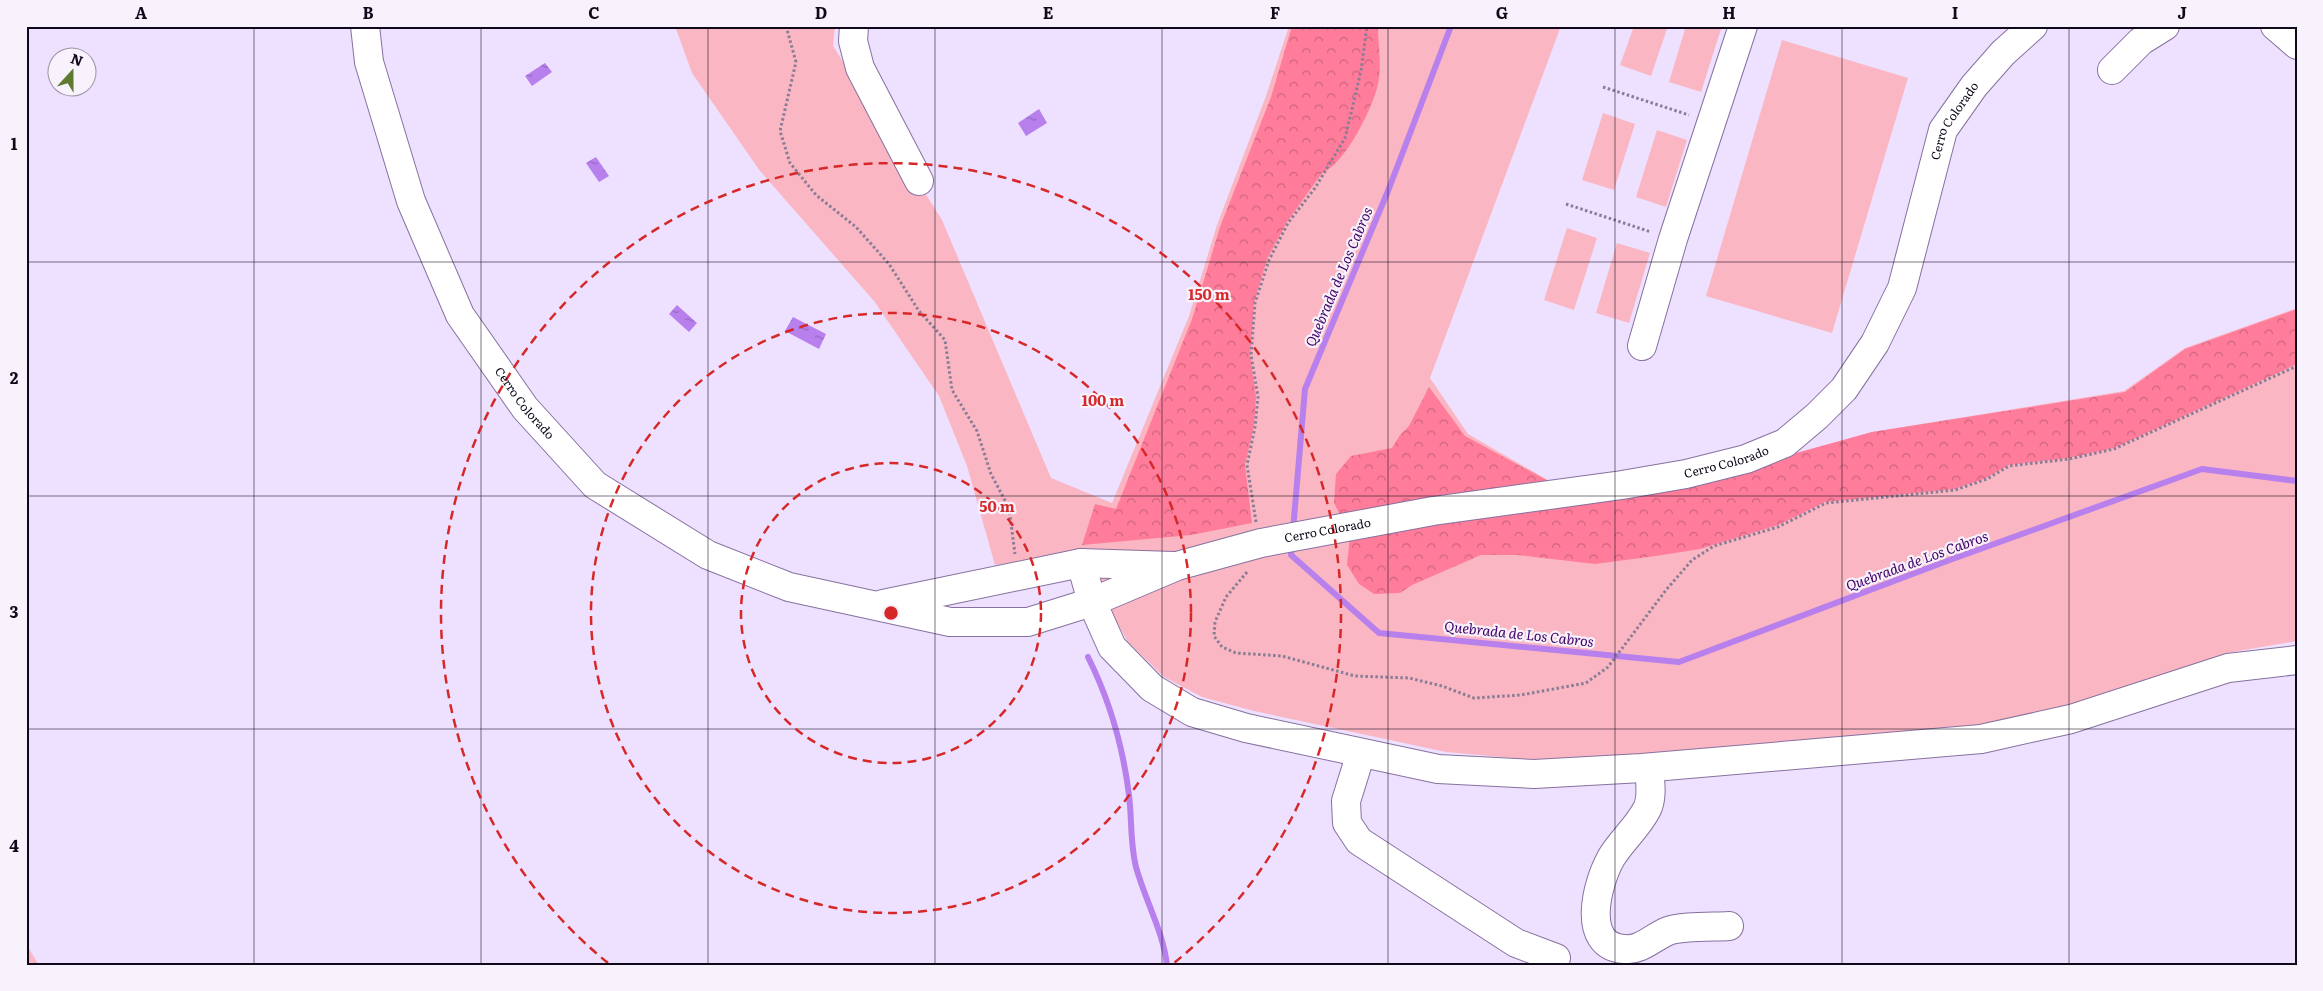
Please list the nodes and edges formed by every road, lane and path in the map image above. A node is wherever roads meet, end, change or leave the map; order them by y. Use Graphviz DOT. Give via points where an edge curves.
graph roads {
  1 [pos="365,26"];
  2 [pos="786,26"];
  3 [pos="854,26"];
  4 [pos="1743,26"];
  5 [pos="2033,26"];
  6 [pos="2165,26"];
  7 [pos="2275,26"];
  8 [pos="2297,45"];
  9 [pos="2112,70"];
  10 [pos="1603,87"];
  11 [pos="1711,123"];
  12 [pos="919,181"];
  13 [pos="1566,204"];
  14 [pos="1674,239"];
  15 [pos="1642,346"];
  16 [pos="1081,563"];
  17 [pos="1177,566"];
  18 [pos="1017,575"];
  19 [pos="1092,602"];
  20 [pos="873,606"];
  21 [pos="2297,660"];
  22 [pos="1361,753"];
  23 [pos="1649,768"];
  24 [pos="1729,926"];
  25 [pos="1556,958"];
  1 -- 20 [label="street, Cerro Colorado" via="369,62 411,201 460,315 525,408 596,485 708,556 789,587"];
  2 -- 18 [label="path" via="796,62 780,131 790,163 816,194 856,227 882,256 920,311 945,340 952,390 977,431 991,474 1009,508"];
  3 -- 12 [label="street" via="853,41 860,68"];
  4 -- 11 [label="street"];
  5 -- 17 [label="street, Cerro Colorado" via="1974,86 1943,130 1902,288 1875,343 1844,389 1785,443 1746,459 1686,474 1622,486 1433,510 1261,543"];
  6 -- 9 [label="street" via="2141,41"];
  7 -- 8 [label="street"];
  10 -- 11 [label="path"];
  11 -- 14 [label="street"];
  13 -- 14 [label="path"];
  14 -- 15 [label="street"];
  16 -- 17 [label="street, Cerro Colorado"];
  16 -- 18 [label="street, Cerro Colorado"];
  16 -- 19 [label="street"];
  17 -- 19 [label="street, Cerro Colorado"];
  18 -- 20 [label="street, Cerro Colorado"];
  19 -- 20 [label="street, Cerro Colorado" via="1028,622 950,622"];
  19 -- 22 [label="street" via="1112,647 1152,688 1192,712 1246,728"];
  21 -- 23 [label="street" via="2228,668 2071,719 1981,739"];
  22 -- 23 [label="street" via="1438,769 1534,774"];
  22 -- 25 [label="street" via="1346,801 1347,823 1359,841 1516,944"];
  23 -- 24 [label="street" via="1647,810 1615,852 1602,878 1595,919 1598,932 1606,944 1628,949 1670,930"];
}
